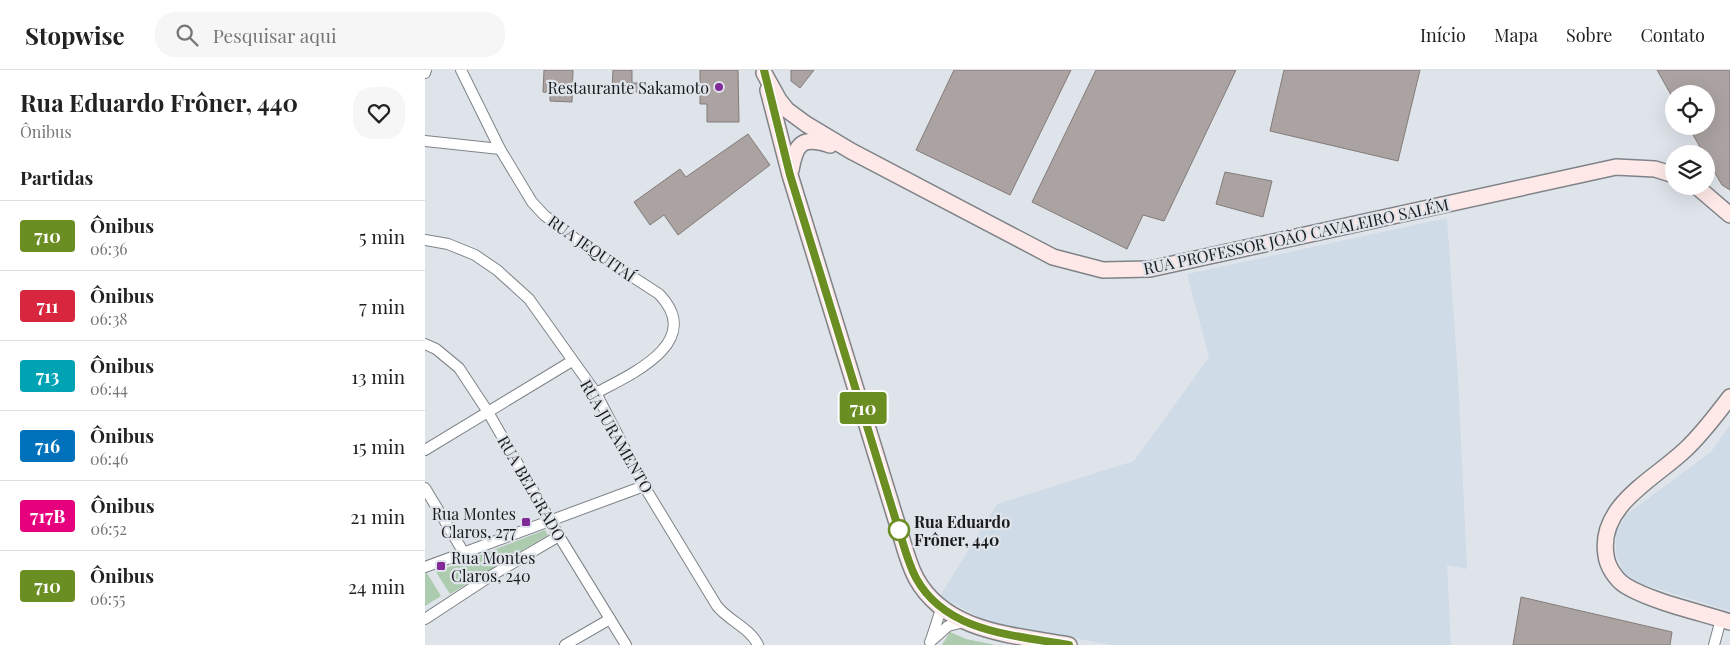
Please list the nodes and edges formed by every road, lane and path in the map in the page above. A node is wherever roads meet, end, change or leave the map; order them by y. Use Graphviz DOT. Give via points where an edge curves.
graph roads {
  1 [pos="461,70"];
  2 [pos="764,71"];
  3 [pos="425,141"];
  4 [pos="500,149"];
  5 [pos="851,151"];
  6 [pos="1665,172"];
  7 [pos="790,175"];
  8 [pos="1707,195"];
  9 [pos="1730,215"];
  10 [pos="425,240"];
  11 [pos="425,344"];
  12 [pos="572,361"];
  13 [pos="596,393"];
  14 [pos="1730,397"];
  15 [pos="489,412"];
  16 [pos="425,450"];
  17 [pos="644,486"];
  18 [pos="425,488"];
  19 [pos="551,522"];
  20 [pos="559,536"];
  21 [pos="463,553"];
  22 [pos="425,567"];
  23 [pos="941,609"];
  24 [pos="425,619"];
  25 [pos="610,619"];
  26 [pos="1725,620"];
  27 [pos="964,622"];
  28 [pos="929,643"];
  29 [pos="565,645"];
  30 [pos="626,645"];
  31 [pos="759,645"];
  32 [pos="1069,645"];
  33 [pos="1714,645"];
  1 -- 4 [label="street, RUA JEQUITAÍ"];
  2 -- 5 [label="main road, RUA PROFESSOR JOÃO CAVALEIRO SALÉM" via="787,110"];
  2 -- 7 [label="main road"];
  3 -- 4 [label="street"];
  4 -- 13 [label="street, RUA JEQUITAÍ" via="532,202 544,215 669,304 674,318 673,334 665,348 649,363"];
  5 -- 6 [label="main road, RUA PROFESSOR JOÃO CAVALEIRO SALÉM" via="1053,257 1103,270 1150,269 1616,166"];
  5 -- 7 [label="main road, RUA PROFESSOR JOÃO CAVALEIRO SALÉM" via="814,140 806,141 795,153"];
  7 -- 23 [label="main road" via="911,567"];
  8 -- 9 [label="main road"];
  10 -- 12 [label="street, RUA JURAMENTO" via="448,244 475,255 497,270 529,299"];
  11 -- 15 [label="street, RUA BELGRADO" via="459,368"];
  12 -- 13 [label="street, RUA JURAMENTO"];
  12 -- 15 [label="street"];
  13 -- 17 [label="street, RUA JURAMENTO"];
  14 -- 26 [label="main road" via="1685,450 1613,515 1606,529 1604,545 1613,573 1624,585"];
  15 -- 16 [label="street"];
  15 -- 19 [label="street, RUA BELGRADO"];
  17 -- 19 [label="street"];
  17 -- 31 [label="street, RUA JURAMENTO" via="717,606"];
  18 -- 21 [label="street"];
  19 -- 20 [label="street, RUA BELGRADO"];
  19 -- 21 [label="street"];
  20 -- 24 [label="street"];
  20 -- 25 [label="street, RUA BELGRADO"];
  21 -- 22 [label="street"];
  23 -- 27 [label="main road"];
  23 -- 28 [label="street"];
  25 -- 29 [label="street"];
  25 -- 30 [label="street, RUA BELGRADO"];
  26 -- 33 [label="street"];
  27 -- 28 [label="street" via="949,626"];
  27 -- 32 [label="main road" via="993,631"];
}
